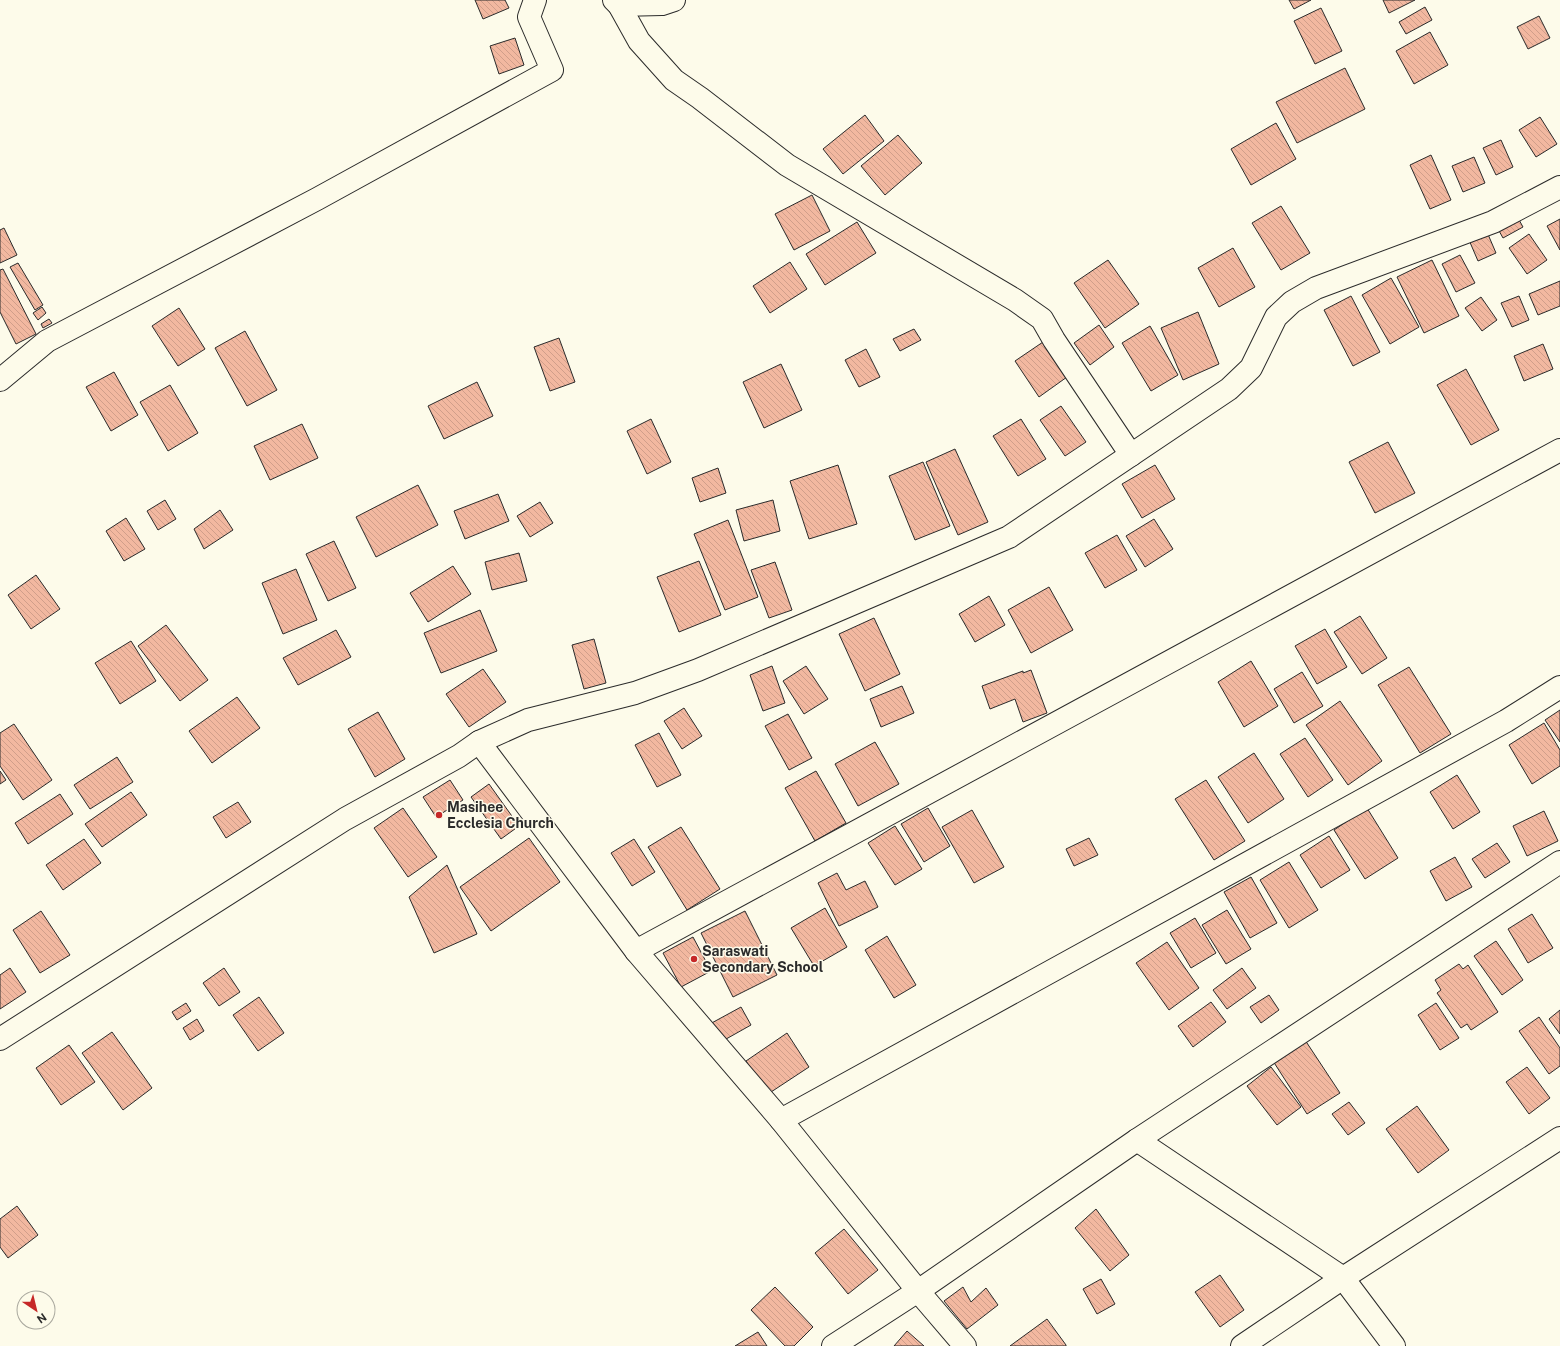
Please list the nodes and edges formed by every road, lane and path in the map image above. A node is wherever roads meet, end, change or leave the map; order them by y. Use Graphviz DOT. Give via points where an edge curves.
graph roads {
  1 [pos="535,0"];
  2 [pos="674,0"];
  3 [pos="616,2"];
  4 [pos="1560,187"];
  5 [pos="0,380"];
  6 [pos="1560,450"];
  7 [pos="1131,455"];
  8 [pos="1560,688"];
  9 [pos="479,742"];
  10 [pos="1560,862"];
  11 [pos="636,951"];
  12 [pos="0,1039"];
  13 [pos="781,1120"];
  14 [pos="1560,1138"];
  15 [pos="1137,1140"];
  16 [pos="1343,1278"];
  17 [pos="918,1291"];
  18 [pos="833,1346"];
  19 [pos="965,1346"];
  20 [pos="1242,1346"];
  21 [pos="1394,1346"];
  1 -- 5 [label="street" via="530,17 552,70 317,199 47,341"];
  2 -- 3 [label="street" via="662,4"];
  3 -- 7 [label="street" via="639,41 674,80 787,165 1015,300 1042,319"];
  4 -- 7 [label="street" via="1493,222 1316,288 1292,302 1276,317 1251,368 1230,389"];
  6 -- 11 [label="street"];
  7 -- 9 [label="street" via="1009,537 698,670 635,694 528,720"];
  8 -- 13 [label="street" via="1506,721"];
  9 -- 11 [label="street"];
  9 -- 12 [label="street" via="459,756 345,819"];
  10 -- 15 [label="street"];
  11 -- 13 [label="street"];
  13 -- 17 [label="street"];
  14 -- 16 [label="street"];
  15 -- 16 [label="street"];
  15 -- 17 [label="street"];
  16 -- 20 [label="street"];
  16 -- 21 [label="street"];
  17 -- 18 [label="street"];
  17 -- 19 [label="street"];
}
